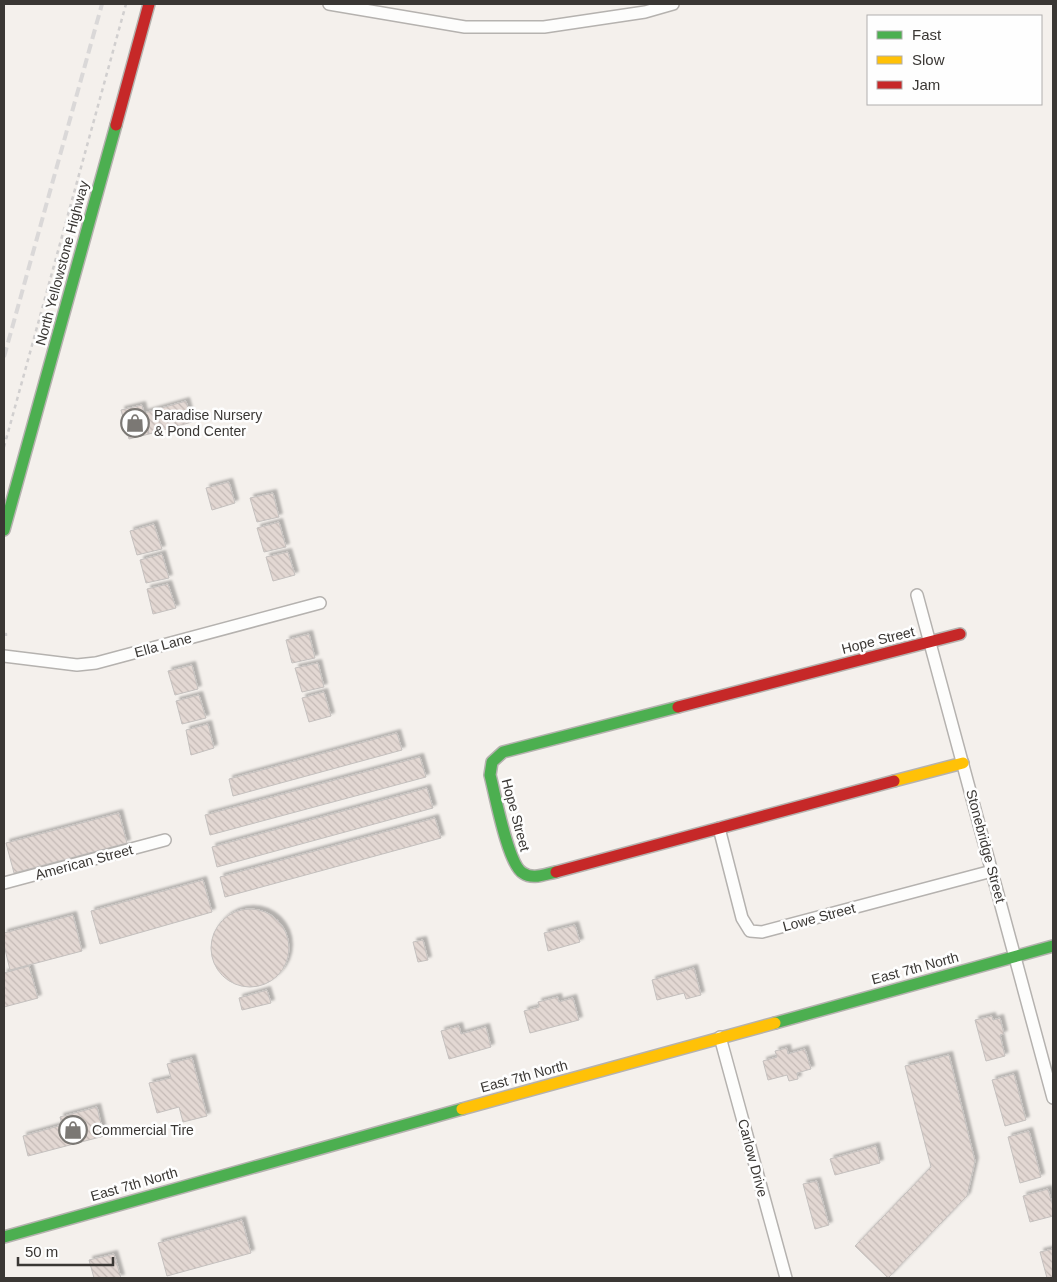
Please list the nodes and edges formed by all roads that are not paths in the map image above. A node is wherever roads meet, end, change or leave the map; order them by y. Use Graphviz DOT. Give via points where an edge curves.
graph roads {
  1 [pos="149,4"];
  2 [pos="329,4"];
  3 [pos="673,4"];
  4 [pos="4,530"];
  5 [pos="917,595"];
  6 [pos="320,603"];
  7 [pos="960,634"];
  8 [pos="930,642"];
  9 [pos="4,656"];
  10 [pos="963,764"];
  11 [pos="719,828"];
  12 [pos="165,840"];
  13 [pos="992,871"];
  14 [pos="4,883"];
  15 [pos="1053,946"];
  16 [pos="1016,956"];
  17 [pos="720,1037"];
  18 [pos="1053,1098"];
  19 [pos="4,1237"];
  20 [pos="786,1278"];
  1 -- 4 [label="street, North Yellowstone Highway"];
  2 -- 3 [label="street" via="465,27 544,27 645,12"];
  5 -- 8 [label="street, Stonebridge Street"];
  6 -- 9 [label="street, Ella Lane" via="96,663 77,665"];
  7 -- 8 [label="street, Hope Street"];
  8 -- 10 [label="street, Stonebridge Street"];
  8 -- 11 [label="street, Hope Street" via="503,752 492,762 490,775 512,860 522,873 536,877"];
  10 -- 11 [label="street, Hope Street"];
  10 -- 13 [label="street, Stonebridge Street"];
  11 -- 13 [label="street, Lowe Street" via="742,918 750,931 762,932"];
  12 -- 14 [label="street, American Street"];
  13 -- 16 [label="street, Stonebridge Street"];
  15 -- 16 [label="street, East 7th North"];
  16 -- 17 [label="street, East 7th North"];
  16 -- 18 [label="street, Stonebridge Street"];
  17 -- 19 [label="street, East 7th North"];
  17 -- 20 [label="street, Carlow Drive"];
}
